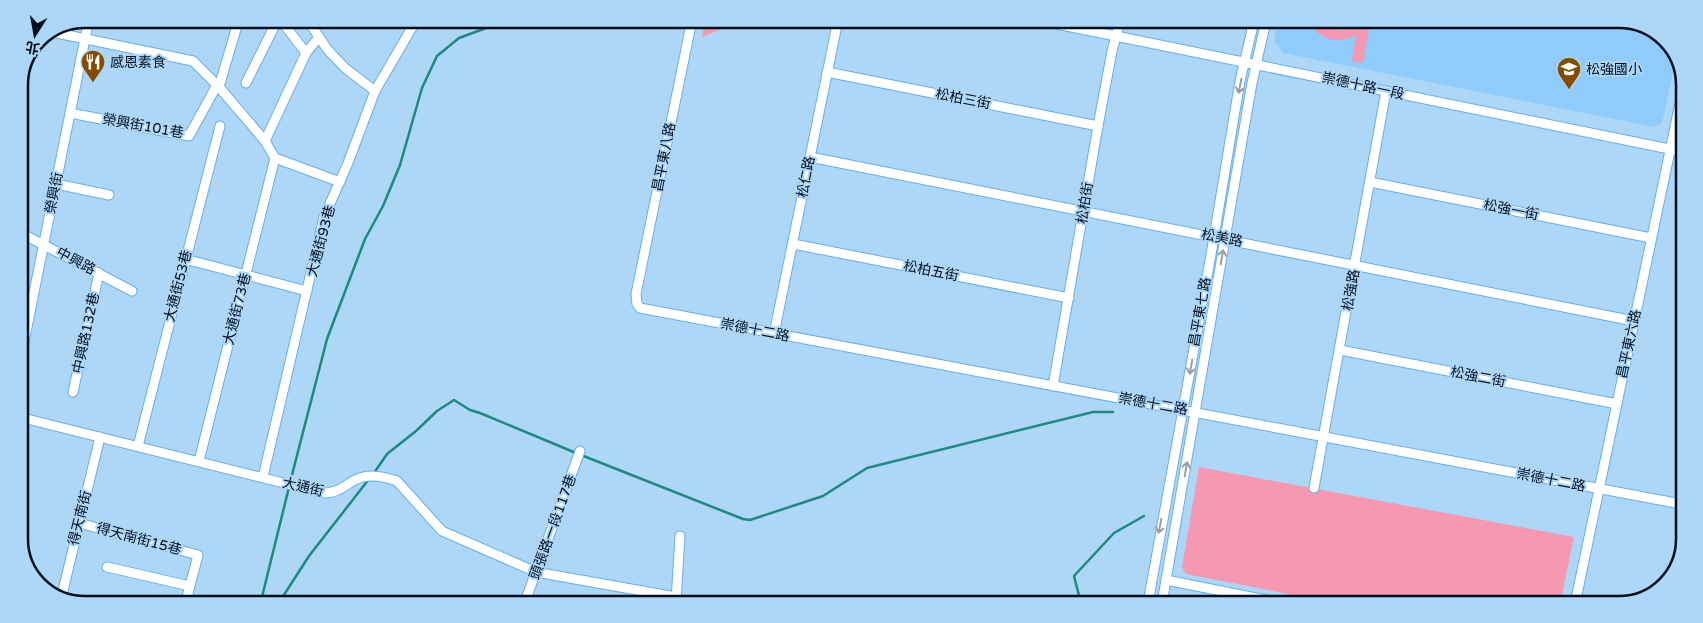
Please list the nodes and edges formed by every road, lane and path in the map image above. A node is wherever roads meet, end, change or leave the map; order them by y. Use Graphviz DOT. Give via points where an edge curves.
graph roads {
  1 [pos="87,28"];
  2 [pos="236,28"];
  3 [pos="274,28"];
  4 [pos="286,28"];
  5 [pos="313,28"];
  6 [pos="413,28"];
  7 [pos="690,28"];
  8 [pos="836,28"];
  9 [pos="1077,28"];
  10 [pos="1118,28"];
  11 [pos="1253,28"];
  12 [pos="1265,28"];
  13 [pos="60,34"];
  14 [pos="1116,36"];
  15 [pos="319,37"];
  16 [pos="85,39"];
  17 [pos="306,53"];
  18 [pos="1246,62"];
  19 [pos="1257,64"];
  20 [pos="828,72"];
  21 [pos="246,83"];
  22 [pos="218,86"];
  23 [pos="375,91"];
  24 [pos="1386,91"];
  25 [pos="70,113"];
  26 [pos="1675,125"];
  27 [pos="220,126"];
  28 [pos="1098,126"];
  29 [pos="265,141"];
  30 [pos="1670,149"];
  31 [pos="1675,150"];
  32 [pos="810,157"];
  33 [pos="275,158"];
  34 [pos="340,182"];
  35 [pos="1370,182"];
  36 [pos="56,184"];
  37 [pos="109,194"];
  38 [pos="1084,211"];
  39 [pos="27,236"];
  40 [pos="1214,236"];
  41 [pos="1226,238"];
  42 [pos="1651,238"];
  43 [pos="44,244"];
  44 [pos="793,244"];
  45 [pos="185,259"];
  46 [pos="1355,264"];
  47 [pos="99,274"];
  48 [pos="245,275"];
  49 [pos="132,291"];
  50 [pos="307,291"];
  51 [pos="636,294"];
  52 [pos="1069,298"];
  53 [pos="1634,320"];
  54 [pos="28,325"];
  55 [pos="774,334"];
  56 [pos="1340,350"];
  57 [pos="1053,386"];
  58 [pos="73,392"];
  59 [pos="1617,404"];
  60 [pos="1183,410"];
  61 [pos="1196,412"];
  62 [pos="28,419"];
  63 [pos="100,437"];
  64 [pos="1325,437"];
  65 [pos="138,446"];
  66 [pos="580,451"];
  67 [pos="199,461"];
  68 [pos="262,477"];
  69 [pos="1314,488"];
  70 [pos="1599,489"];
  71 [pos="1676,503"];
  72 [pos="79,523"];
  73 [pos="680,536"];
  74 [pos="107,567"];
  75 [pos="536,572"];
  76 [pos="1166,580"];
  77 [pos="190,586"];
  78 [pos="63,591"];
  79 [pos="187,596"];
  80 [pos="527,596"];
  81 [pos="656,596"];
  82 [pos="676,596"];
  83 [pos="1149,596"];
  84 [pos="1163,596"];
  85 [pos="1247,596"];
  86 [pos="1577,596"];
  1 -- 16 [label="street, 榮興街"];
  2 -- 22 [label="street"];
  3 -- 21 [label="street"];
  4 -- 17 [label="street"];
  5 -- 15 [label="street"];
  6 -- 23 [label="street, 大通街93巷"];
  7 -- 51 [label="street, 昌平東八路"];
  8 -- 20 [label="street, 松仁路"];
  9 -- 14 [label="street, 崇德十路一段"];
  10 -- 14 [label="street, 松柏街"];
  11 -- 18 [label="street, 昌平東七路"];
  12 -- 19 [label="street, 昌平東七路"];
  13 -- 16 [label="street"];
  14 -- 18 [label="street, 崇德十路一段"];
  14 -- 28 [label="street, 松柏街"];
  15 -- 17 [label="street"];
  15 -- 23 [label="street" via="345,68"];
  16 -- 22 [label="street" via="193,61"];
  16 -- 25 [label="street, 榮興街"];
  17 -- 29 [label="street"];
  18 -- 19 [label="street, 崇德十路一段"];
  18 -- 40 [label="street, 昌平東七路, one-way"];
  19 -- 24 [label="street, 崇德十路一段"];
  19 -- 41 [label="street, 昌平東七路"];
  20 -- 28 [label="street, 松柏三街"];
  20 -- 32 [label="street, 松仁路"];
  22 -- 25 [label="street, 榮興街101巷" via="189,136"];
  22 -- 29 [label="street"];
  23 -- 34 [label="street, 大通街93巷"];
  24 -- 30 [label="street, 崇德十路一段"];
  24 -- 35 [label="street, 松強路"];
  25 -- 36 [label="street, 榮興街"];
  26 -- 30 [label="street, 昌平東六路"];
  27 -- 45 [label="street, 大通街53巷"];
  28 -- 38 [label="street, 松柏街"];
  29 -- 33 [label="street"];
  30 -- 31 [label="street, 崇德十路一段"];
  30 -- 42 [label="street, 昌平東六路"];
  32 -- 38 [label="street, 松美路"];
  32 -- 44 [label="street, 松仁路"];
  33 -- 34 [label="street"];
  33 -- 48 [label="street, 大通街73巷"];
  34 -- 50 [label="street, 大通街93巷" via="324,217"];
  35 -- 42 [label="street, 松強一街"];
  35 -- 46 [label="street, 松強路"];
  36 -- 37 [label="street"];
  36 -- 43 [label="street, 榮興街"];
  38 -- 40 [label="street, 松美路"];
  38 -- 52 [label="street, 松柏街"];
  39 -- 43 [label="street, 中興路"];
  40 -- 41 [label="street, 松美路"];
  40 -- 60 [label="street, 昌平東七路, one-way"];
  41 -- 46 [label="street, 松美路"];
  61 -- 41 [label="street, 昌平東七路, one-way"];
  42 -- 53 [label="street, 昌平東六路"];
  43 -- 47 [label="street, 中興路"];
  43 -- 54 [label="street, 榮興街"];
  44 -- 52 [label="street, 松柏五街"];
  44 -- 55 [label="street, 松仁路"];
  45 -- 48 [label="street"];
  45 -- 65 [label="street, 大通街53巷"];
  46 -- 53 [label="street, 松美路"];
  46 -- 56 [label="street, 松強路"];
  47 -- 49 [label="street, 中興路"];
  47 -- 58 [label="street, 中興路132巷"];
  48 -- 50 [label="street"];
  48 -- 67 [label="street, 大通街73巷"];
  50 -- 68 [label="street, 大通街93巷"];
  51 -- 55 [label="street, 崇德十二路" via="640,308"];
  52 -- 57 [label="street, 松柏街"];
  53 -- 59 [label="street, 昌平東六路"];
  55 -- 57 [label="street, 崇德十二路"];
  56 -- 59 [label="street, 松強二街"];
  56 -- 64 [label="street, 松強路"];
  57 -- 60 [label="street, 崇德十二路"];
  59 -- 70 [label="street, 昌平東六路"];
  60 -- 61 [label="street, 崇德十二路"];
  60 -- 83 [label="street, 昌平東七路, one-way"];
  61 -- 64 [label="street, 崇德十二路"];
  76 -- 61 [label="street, 昌平東七路, one-way"];
  62 -- 63 [label="street, 大通街"];
  63 -- 65 [label="street, 大通街"];
  63 -- 72 [label="street, 得天南街"];
  64 -- 69 [label="street, 松強路"];
  64 -- 70 [label="street, 崇德十二路"];
  65 -- 67 [label="street, 大通街"];
  66 -- 75 [label="street, 頭張路一段117巷"];
  67 -- 68 [label="street, 大通街"];
  68 -- 75 [label="street, 大通街" via="324,493 340,490 354,480 368,476 396,481 442,531"];
  70 -- 71 [label="street, 崇德十二路"];
  70 -- 86 [label="street, 昌平東六路"];
  72 -- 77 [label="street, 得天南街15巷" via="198,555"];
  72 -- 78 [label="street, 得天南街"];
  73 -- 82 [label="street"];
  74 -- 77 [label="street"];
  75 -- 80 [label="street, 頭張路一段117巷"];
  75 -- 81 [label="street, 大通街"];
  76 -- 84 [label="street, 昌平東七路"];
  76 -- 85 [label="street"];
  77 -- 79 [label="street"];
}
